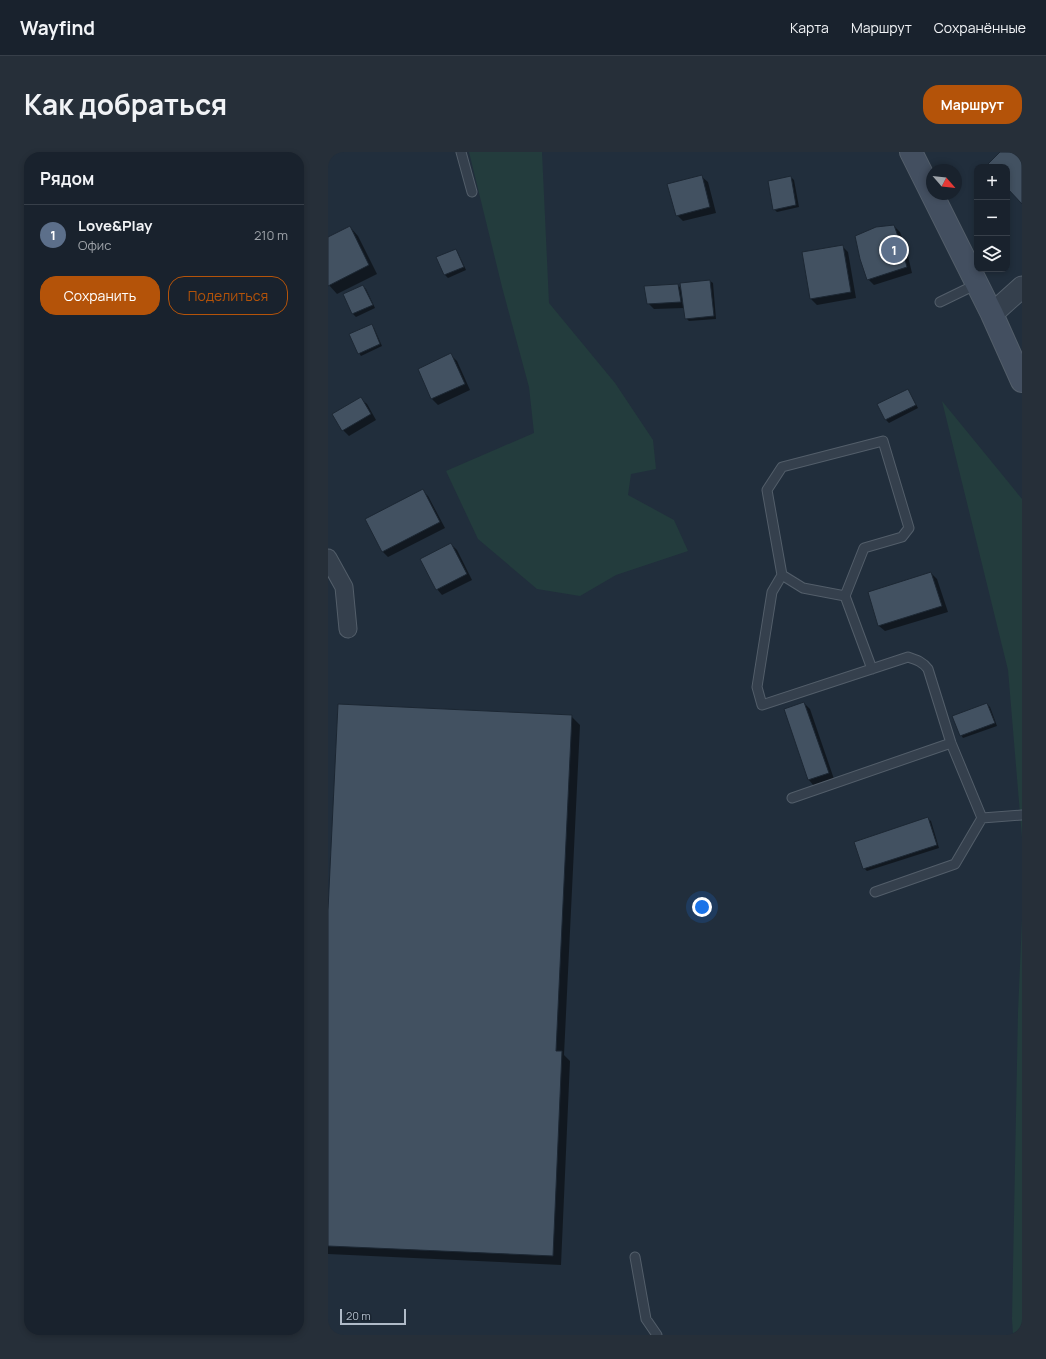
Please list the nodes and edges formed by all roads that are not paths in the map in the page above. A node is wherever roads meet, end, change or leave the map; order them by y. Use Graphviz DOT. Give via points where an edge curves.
graph roads {
  1 [pos="461,152"];
  2 [pos="911,152"];
  3 [pos="472,192"];
  4 [pos="977,284"];
  5 [pos="1022,287"];
  6 [pos="940,302"];
  7 [pos="992,314"];
  8 [pos="1022,381"];
  9 [pos="328,558"];
  10 [pos="782,575"];
  11 [pos="845,596"];
  12 [pos="348,629"];
  13 [pos="872,669"];
  14 [pos="951,743"];
  15 [pos="792,798"];
  16 [pos="1022,815"];
  17 [pos="982,818"];
  18 [pos="875,892"];
  19 [pos="635,1257"];
  20 [pos="657,1335"];
  1 -- 3 [label="lane"];
  2 -- 4 [label="main road"];
  4 -- 6 [label="lane"];
  4 -- 7 [label="main road"];
  5 -- 7 [label="street"];
  7 -- 8 [label="main road"];
  9 -- 12 [label="street" via="344,587"];
  10 -- 11 [label="lane" via="803,588"];
  10 -- 11 [label="lane" via="767,490 782,467 883,441 909,528 902,537 864,548"];
  10 -- 13 [label="lane" via="772,592 757,687 762,705"];
  11 -- 13 [label="lane"];
  13 -- 14 [label="lane" via="908,657 924,663"];
  14 -- 15 [label="lane"];
  14 -- 17 [label="lane"];
  16 -- 17 [label="lane"];
  17 -- 18 [label="lane" via="955,864"];
  19 -- 20 [label="lane" via="646,1319"];
}
